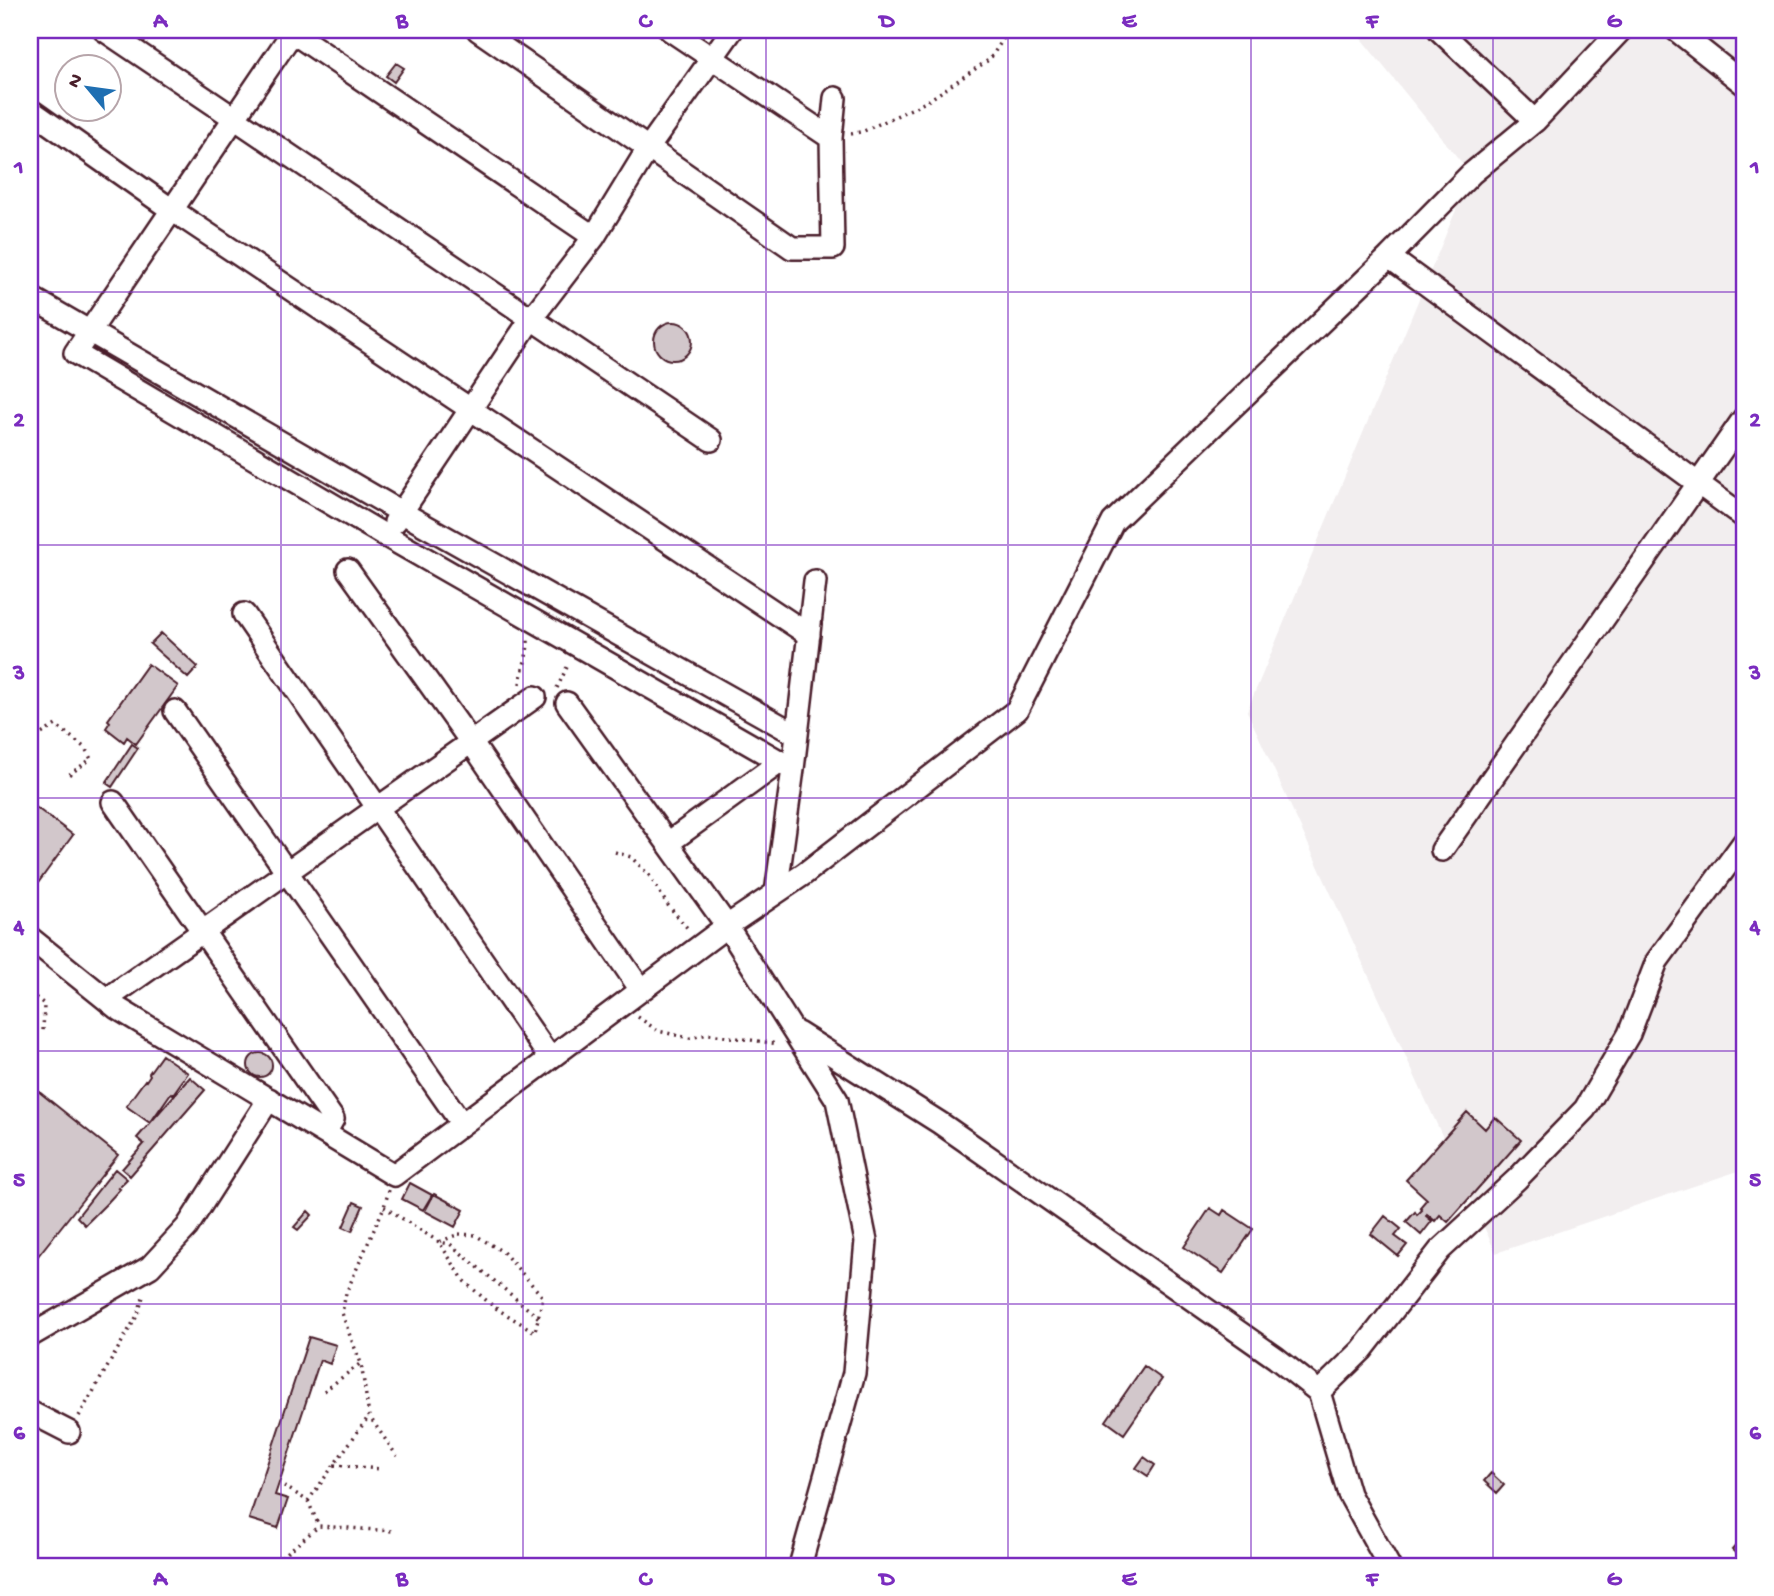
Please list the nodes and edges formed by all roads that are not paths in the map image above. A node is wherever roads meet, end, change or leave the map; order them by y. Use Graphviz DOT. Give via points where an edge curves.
graph roads {
  1 [pos="104,30"];
  2 [pos="478,30"];
  3 [pos="670,30"];
  4 [pos="733,30"];
  5 [pos="1439,30"];
  6 [pos="1621,30"];
  7 [pos="1676,30"];
  8 [pos="292,31"];
  9 [pos="713,59"];
  10 [pos="1744,83"];
  11 [pos="835,98"];
  12 [pos="30,110"];
  13 [pos="235,117"];
  14 [pos="1535,121"];
  15 [pos="831,138"];
  16 [pos="649,147"];
  17 [pos="172,210"];
  18 [pos="594,237"];
  19 [pos="1390,257"];
  20 [pos="30,297"];
  21 [pos="531,319"];
  22 [pos="90,330"];
  23 [pos="471,409"];
  24 [pos="1744,418"];
  25 [pos="711,440"];
  26 [pos="1698,484"];
  27 [pos="401,512"];
  28 [pos="1744,517"];
  29 [pos="386,536"];
  30 [pos="348,570"];
  31 [pos="815,581"];
  32 [pos="244,614"];
  33 [pos="809,635"];
  34 [pos="528,702"];
  35 [pos="567,703"];
  36 [pos="175,711"];
  37 [pos="797,736"];
  38 [pos="471,742"];
  39 [pos="787,766"];
  40 [pos="113,802"];
  41 [pos="378,808"];
  42 [pos="1744,842"];
  43 [pos="668,843"];
  44 [pos="1442,850"];
  45 [pos="287,872"];
  46 [pos="776,893"];
  47 [pos="727,926"];
  48 [pos="203,932"];
  49 [pos="30,938"];
  50 [pos="635,994"];
  51 [pos="107,999"];
  52 [pos="798,1039"];
  53 [pos="550,1058"];
  54 [pos="269,1099"];
  55 [pos="462,1124"];
  56 [pos="325,1133"];
  57 [pos="30,1336"];
  58 [pos="1319,1392"];
  59 [pos="30,1412"];
  60 [pos="69,1432"];
  61 [pos="800,1566"];
  62 [pos="1389,1566"];
  1 -- 13 [label="street"];
  2 -- 16 [label="street"];
  3 -- 9 [label="street"];
  4 -- 9 [label="street"];
  5 -- 14 [label="street"];
  6 -- 14 [label="street"];
  7 -- 10 [label="street"];
  8 -- 13 [label="street"];
  8 -- 18 [label="street"];
  9 -- 15 [label="street"];
  9 -- 16 [label="street"];
  11 -- 15 [label="street"];
  12 -- 17 [label="street"];
  13 -- 17 [label="street"];
  13 -- 21 [label="street"];
  14 -- 19 [label="street" via="1472,174"];
  15 -- 16 [label="street" via="833,247 792,248"];
  16 -- 18 [label="street"];
  17 -- 22 [label="street"];
  17 -- 23 [label="street"];
  18 -- 21 [label="street"];
  19 -- 26 [label="street"];
  19 -- 46 [label="street" via="1113,522 1017,710"];
  20 -- 22 [label="street"];
  21 -- 23 [label="street"];
  21 -- 25 [label="street"];
  22 -- 27 [label="street"];
  22 -- 29 [label="street" via="75,352"];
  23 -- 27 [label="street"];
  23 -- 33 [label="street"];
  24 -- 26 [label="street"];
  26 -- 28 [label="street"];
  26 -- 44 [label="street"];
  27 -- 29 [label="street"];
  27 -- 37 [label="street"];
  29 -- 39 [label="street"];
  30 -- 38 [label="street"];
  31 -- 33 [label="street"];
  32 -- 41 [label="street"];
  33 -- 37 [label="street"];
  34 -- 38 [label="street"];
  35 -- 43 [label="street"];
  36 -- 45 [label="street"];
  37 -- 39 [label="street"];
  38 -- 41 [label="street"];
  38 -- 50 [label="street"];
  39 -- 43 [label="street"];
  39 -- 46 [label="street"];
  40 -- 48 [label="street"];
  41 -- 45 [label="street"];
  41 -- 53 [label="street"];
  42 -- 58 [label="street" via="1657,961 1629,1034 1585,1109 1440,1250 1362,1350"];
  43 -- 47 [label="street"];
  45 -- 48 [label="street"];
  45 -- 55 [label="street"];
  46 -- 47 [label="street"];
  47 -- 50 [label="street"];
  47 -- 52 [label="street"];
  48 -- 51 [label="street"];
  48 -- 56 [label="street" via="333,1119"];
  49 -- 51 [label="street"];
  50 -- 53 [label="street"];
  51 -- 54 [label="street"];
  52 -- 58 [label="street" via="940,1123"];
  52 -- 61 [label="street" via="837,1100 866,1241 853,1373"];
  53 -- 55 [label="street"];
  54 -- 56 [label="street"];
  54 -- 57 [label="street" via="187,1227 150,1267"];
  55 -- 56 [label="street" via="394,1175"];
  58 -- 62 [label="street" via="1349,1494"];
  59 -- 60 [label="street"];
}
